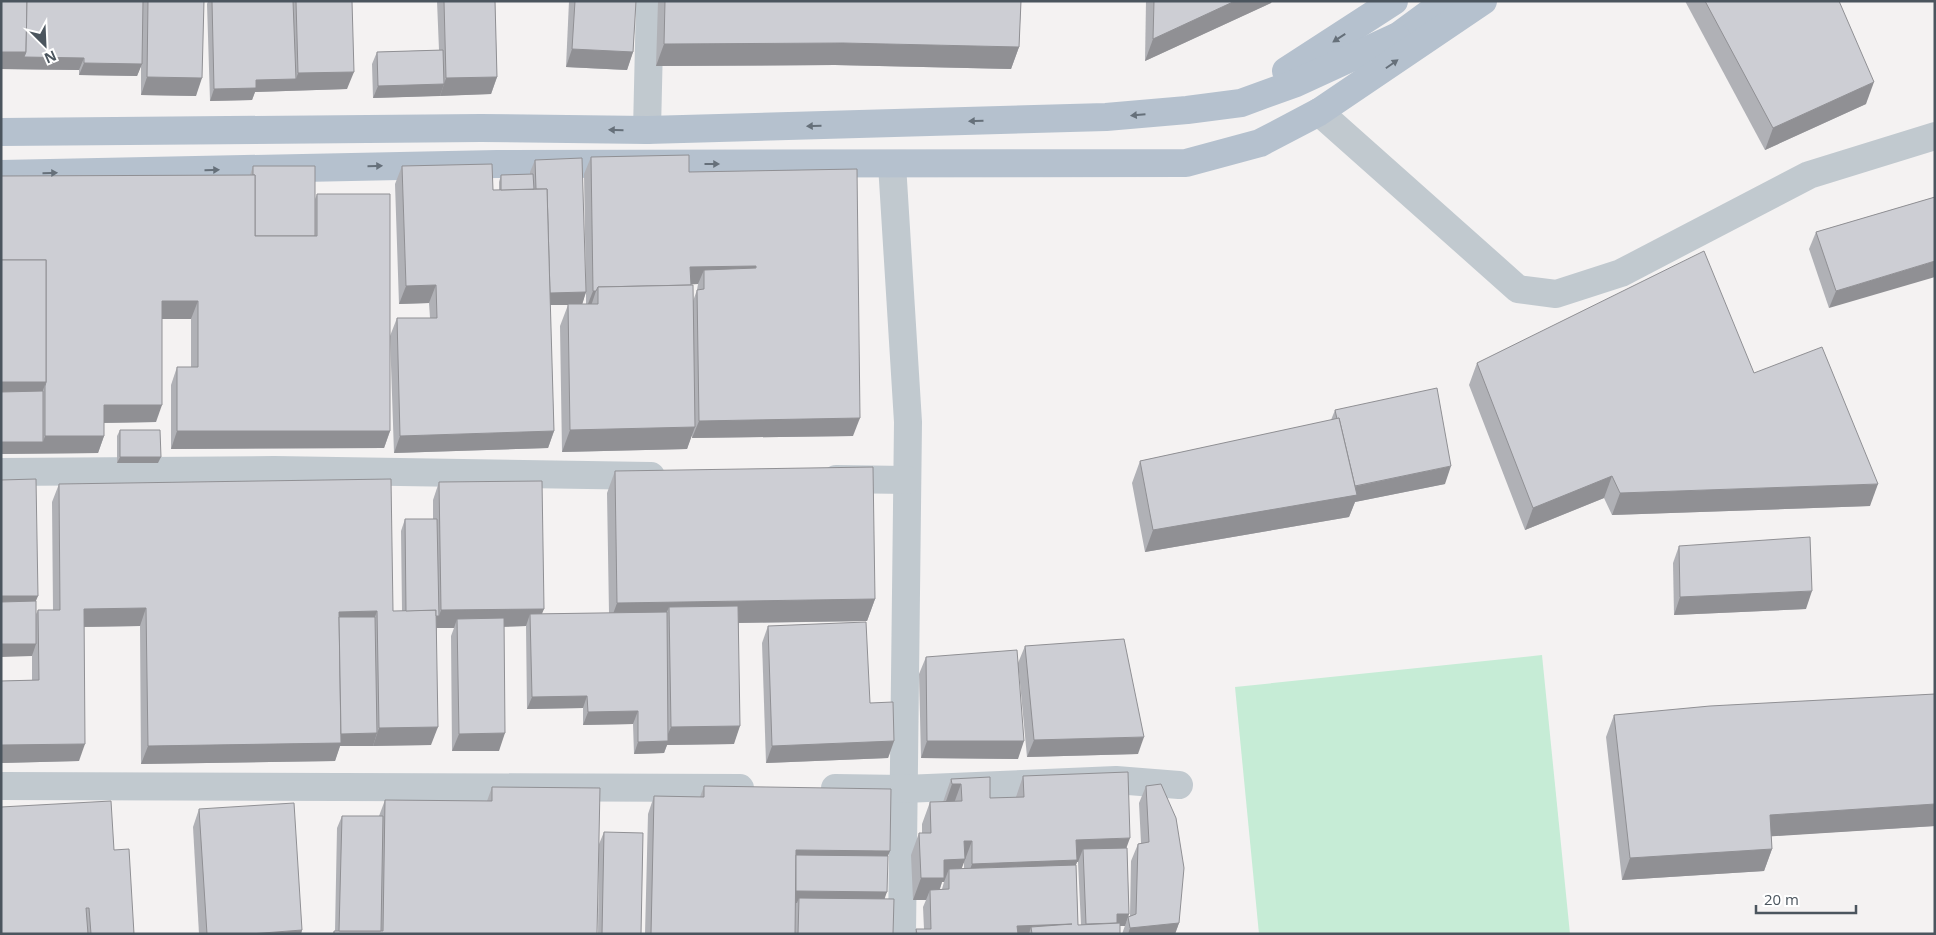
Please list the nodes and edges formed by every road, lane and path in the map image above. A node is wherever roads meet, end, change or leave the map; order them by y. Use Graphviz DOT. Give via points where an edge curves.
graph roads {
  1 [pos="650,1"];
  2 [pos="1394,1"];
  3 [pos="1446,1"];
  4 [pos="1483,1"];
  5 [pos="1396,37"];
  6 [pos="1187,110"];
  7 [pos="1319,112"];
  8 [pos="646,130"];
  9 [pos="1,132"];
  10 [pos="1935,136"];
  11 [pos="1260,143"];
  12 [pos="892,164"];
  13 [pos="1,174"];
  14 [pos="1,472"];
  15 [pos="680,476"];
  16 [pos="808,478"];
  17 [pos="907,480"];
  18 [pos="1179,785"];
  19 [pos="1,786"];
  20 [pos="765,788"];
  21 [pos="814,788"];
  22 [pos="904,789"];
  23 [pos="902,934"];
  1 -- 8 [label="street"];
  2 -- 6 [label="main road, one-way" via="1298,64 1246,93"];
  3 -- 5 [label="main road"];
  7 -- 4 [label="main road, one-way"];
  5 -- 6 [label="main road" via="1296,83 1241,103"];
  5 -- 11 [label="main road"];
  6 -- 8 [label="main road, one-way" via="1096,118"];
  7 -- 10 [label="street" via="1518,289 1556,294 1621,273 1809,175"];
  7 -- 11 [label="main road"];
  8 -- 9 [label="main road, one-way" via="481,128"];
  11 -- 12 [label="main road" via="1186,163"];
  13 -- 12 [label="main road, one-way" via="497,164"];
  12 -- 17 [label="street" via="908,422"];
  14 -- 15 [label="street" via="274,470"];
  16 -- 17 [label="street"];
  17 -- 22 [label="street"];
  18 -- 22 [label="street" via="1116,780"];
  19 -- 20 [label="street"];
  21 -- 22 [label="street"];
  22 -- 23 [label="street"];
}
